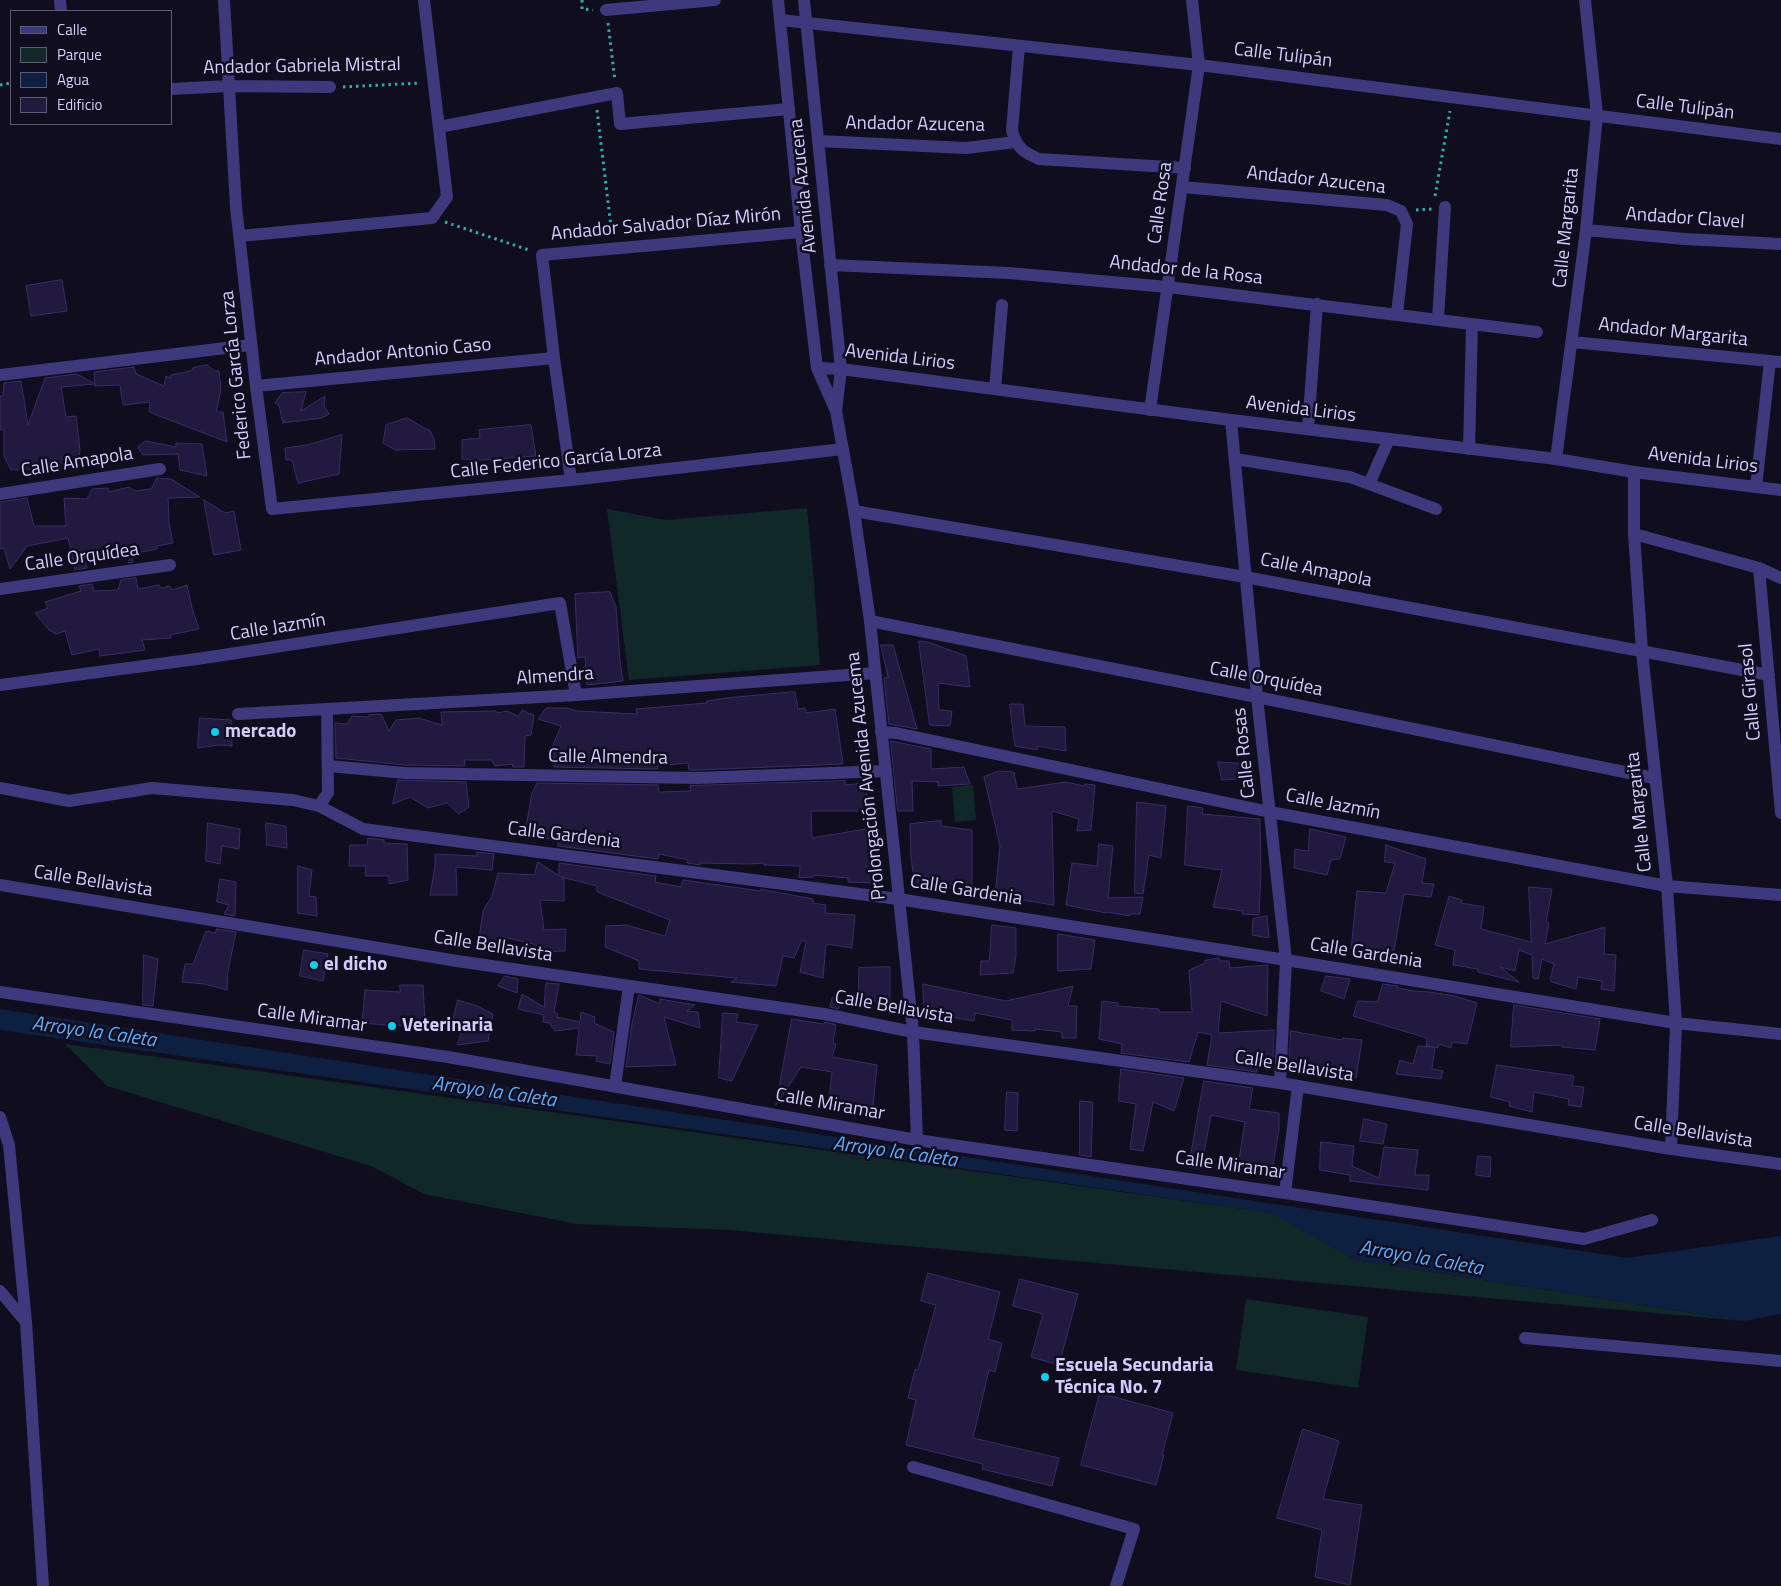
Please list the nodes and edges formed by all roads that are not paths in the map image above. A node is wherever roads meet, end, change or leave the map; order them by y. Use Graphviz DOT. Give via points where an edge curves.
graph roads {
  1 [pos="224,0"];
  2 [pos="424,0"];
  3 [pos="714,0"];
  4 [pos="778,0"];
  5 [pos="804,0"];
  6 [pos="1192,0"];
  7 [pos="1585,0"];
  8 [pos="606,10"];
  9 [pos="780,20"];
  10 [pos="807,23"];
  11 [pos="1019,46"];
  12 [pos="1199,64"];
  13 [pos="229,86"];
  14 [pos="330,87"];
  15 [pos="172,88"];
  16 [pos="789,109"];
  17 [pos="1597,115"];
  18 [pos="438,127"];
  19 [pos="1781,138"];
  20 [pos="818,141"];
  21 [pos="1015,142"];
  22 [pos="1185,168"];
  23 [pos="1182,188"];
  24 [pos="1440,203"];
  25 [pos="1586,230"];
  26 [pos="801,232"];
  27 [pos="240,236"];
  28 [pos="1781,244"];
  29 [pos="830,266"];
  30 [pos="1168,287"];
  31 [pos="1002,304"];
  32 [pos="1317,304"];
  33 [pos="1396,314"];
  34 [pos="1438,319"];
  35 [pos="1472,324"];
  36 [pos="1537,332"];
  37 [pos="1572,342"];
  38 [pos="251,345"];
  39 [pos="554,358"];
  40 [pos="1775,362"];
  41 [pos="817,368"];
  42 [pos="841,369"];
  43 [pos="0,375"];
  44 [pos="256,386"];
  45 [pos="995,389"];
  46 [pos="1150,410"];
  47 [pos="836,411"];
  48 [pos="1231,420"];
  49 [pos="1308,429"];
  50 [pos="1389,439"];
  51 [pos="844,449"];
  52 [pos="1469,449"];
  53 [pos="1235,459"];
  54 [pos="1556,459"];
  55 [pos="160,469"];
  56 [pos="1634,472"];
  57 [pos="571,480"];
  58 [pos="1369,484"];
  59 [pos="1756,487"];
  60 [pos="1781,490"];
  61 [pos="0,494"];
  62 [pos="1436,509"];
  63 [pos="272,510"];
  64 [pos="854,512"];
  65 [pos="1634,534"];
  66 [pos="170,565"];
  67 [pos="1759,568"];
  68 [pos="1245,577"];
  69 [pos="1781,578"];
  70 [pos="0,589"];
  71 [pos="870,622"];
  72 [pos="1642,652"];
  73 [pos="874,672"];
  74 [pos="1769,675"];
  75 [pos="0,685"];
  76 [pos="576,695"];
  77 [pos="1257,697"];
  78 [pos="327,709"];
  79 [pos="238,714"];
  80 [pos="881,732"];
  81 [pos="329,766"];
  82 [pos="886,771"];
  83 [pos="1654,778"];
  84 [pos="0,788"];
  85 [pos="318,806"];
  86 [pos="1270,812"];
  87 [pos="1781,813"];
  88 [pos="0,885"];
  89 [pos="1667,886"];
  90 [pos="1781,895"];
  91 [pos="898,899"];
  92 [pos="1286,960"];
  93 [pos="629,986"];
  94 [pos="0,992"];
  95 [pos="1676,1023"];
  96 [pos="913,1032"];
  97 [pos="1781,1034"];
  98 [pos="1280,1083"];
  99 [pos="615,1086"];
  100 [pos="1298,1086"];
  101 [pos="0,1117"];
  102 [pos="917,1140"];
  103 [pos="1671,1149"];
  104 [pos="1781,1164"];
  105 [pos="1285,1193"];
  106 [pos="1652,1220"];
  107 [pos="0,1291"];
  108 [pos="26,1322"];
  109 [pos="1525,1338"];
  110 [pos="1781,1361"];
  111 [pos="914,1467"];
  112 [pos="43,1586"];
  113 [pos="1116,1586"];
  1 -- 13 [label="street, Federico García Lorza"];
  2 -- 18 [label="street"];
  3 -- 8 [label="street"];
  4 -- 9 [label="street, Avenida Azucena"];
  5 -- 10 [label="street, Avenida Azucena"];
  6 -- 12 [label="street, Calle Rosa"];
  7 -- 17 [label="street, Calle Margarita"];
  9 -- 10 [label="street, Calle Tulipán"];
  9 -- 16 [label="street, Avenida Azucena"];
  10 -- 11 [label="street, Calle Tulipán"];
  10 -- 20 [label="street, Avenida Azucena"];
  11 -- 12 [label="street, Calle Tulipán"];
  11 -- 21 [label="street" via="1012,130"];
  12 -- 17 [label="street, Calle Tulipán"];
  12 -- 22 [label="street, Calle Rosa"];
  13 -- 14 [label="street, Andador Gabriela Mistral"];
  13 -- 15 [label="street, Andador Gabriela Mistral"];
  13 -- 27 [label="street, Federico García Lorza"];
  16 -- 18 [label="street" via="620,124 616,93"];
  16 -- 26 [label="street, Avenida Azucena"];
  17 -- 19 [label="street, Calle Tulipán"];
  17 -- 25 [label="street, Calle Margarita"];
  18 -- 27 [label="street" via="447,197 432,218"];
  20 -- 21 [label="street, Andador Azucena" via="966,148"];
  20 -- 29 [label="street, Avenida Azucena"];
  21 -- 22 [label="street" via="1024,152 1039,160"];
  22 -- 23 [label="street, Calle Rosa"];
  23 -- 30 [label="street, Calle Rosa"];
  23 -- 33 [label="street, Andador Azucena" via="1387,205 1401,211 1407,224"];
  24 -- 34 [label="street"];
  25 -- 28 [label="street, Andador Clavel"];
  25 -- 37 [label="street, Calle Margarita"];
  26 -- 39 [label="street, Andador Salvador Díaz Mirón" via="542,255"];
  26 -- 41 [label="street, Avenida Azucena"];
  27 -- 38 [label="street, Federico García Lorza"];
  29 -- 30 [label="street, Andador de la Rosa" via="1009,274"];
  29 -- 42 [label="street, Avenida Azucena"];
  30 -- 32 [label="street, Andador de la Rosa"];
  30 -- 46 [label="street, Calle Rosa"];
  31 -- 45 [label="street"];
  32 -- 33 [label="street, Andador de la Rosa"];
  32 -- 49 [label="street"];
  33 -- 34 [label="street, Andador de la Rosa"];
  34 -- 35 [label="street, Andador de la Rosa"];
  35 -- 36 [label="street, Andador de la Rosa"];
  35 -- 52 [label="street"];
  37 -- 40 [label="street, Andador Margarita"];
  37 -- 54 [label="street, Calle Margarita"];
  38 -- 43 [label="street"];
  38 -- 44 [label="street, Federico García Lorza"];
  39 -- 44 [label="street, Andador Antonio Caso"];
  39 -- 57 [label="street"];
  40 -- 59 [label="street"];
  41 -- 42 [label="street, Avenida Lirios"];
  41 -- 47 [label="street, Prolongación Avenida Azucema"];
  42 -- 45 [label="street, Avenida Lirios"];
  42 -- 47 [label="street, Prolongación Avenida Azucema"];
  44 -- 63 [label="street, Federico García Lorza"];
  45 -- 46 [label="street, Avenida Lirios"];
  46 -- 48 [label="street, Avenida Lirios"];
  47 -- 51 [label="street, Prolongación Avenida Azucema"];
  48 -- 49 [label="street, Avenida Lirios"];
  48 -- 53 [label="street, Calle Rosas"];
  49 -- 50 [label="street, Avenida Lirios"];
  50 -- 52 [label="street, Avenida Lirios"];
  50 -- 58 [label="street"];
  51 -- 57 [label="street, Calle Federico García Lorza"];
  51 -- 64 [label="street, Prolongación Avenida Azucema"];
  52 -- 54 [label="street, Avenida Lirios"];
  53 -- 58 [label="street" via="1350,477"];
  53 -- 68 [label="street, Calle Rosas"];
  54 -- 56 [label="street, Avenida Lirios"];
  55 -- 61 [label="street, Calle Amapola"];
  56 -- 59 [label="street, Avenida Lirios"];
  56 -- 65 [label="street, Calle Margarita"];
  57 -- 63 [label="street, Calle Federico García Lorza"];
  58 -- 62 [label="street"];
  59 -- 60 [label="street, Avenida Lirios"];
  64 -- 68 [label="street, Calle Amapola"];
  64 -- 71 [label="street, Prolongación Avenida Azucema"];
  65 -- 67 [label="street"];
  65 -- 72 [label="street, Calle Margarita"];
  66 -- 70 [label="street, Calle Orquídea"];
  67 -- 69 [label="street"];
  67 -- 74 [label="street, Calle Girasol"];
  68 -- 72 [label="street, Calle Amapola"];
  68 -- 77 [label="street, Calle Rosas"];
  71 -- 73 [label="street, Prolongación Avenida Azucema"];
  71 -- 77 [label="street, Calle Orquídea"];
  72 -- 74 [label="street, Calle Amapola"];
  72 -- 83 [label="street, Calle Margarita"];
  73 -- 76 [label="street, Almendra"];
  73 -- 80 [label="street, Prolongación Avenida Azucema"];
  74 -- 87 [label="street, Calle Girasol"];
  75 -- 76 [label="street, Calle Jazmín" via="204,658 560,603"];
  76 -- 78 [label="street, Almendra"];
  77 -- 83 [label="street, Calle Orquídea"];
  77 -- 86 [label="street, Calle Rosas"];
  78 -- 79 [label="street, Almendra"];
  78 -- 81 [label="street"];
  80 -- 82 [label="street, Prolongación Avenida Azucema"];
  80 -- 86 [label="street, Calle Jazmín"];
  81 -- 82 [label="street, Calle Almendra" via="405,773 697,778"];
  81 -- 85 [label="street" via="328,793"];
  82 -- 91 [label="street, Prolongación Avenida Azucema"];
  83 -- 89 [label="street, Calle Margarita"];
  84 -- 85 [label="street, Calle Gardenia" via="70,801 152,788 293,800"];
  85 -- 91 [label="street, Calle Gardenia" via="363,829"];
  86 -- 89 [label="street, Calle Jazmín"];
  86 -- 92 [label="street, Calle Rosas"];
  88 -- 93 [label="street, Calle Bellavista" via="457,961"];
  89 -- 90 [label="street, Calle Jazmín"];
  89 -- 95 [label="street, Calle Margarita"];
  91 -- 92 [label="street, Calle Gardenia"];
  91 -- 96 [label="street, Prolongación Avenida Azucema"];
  92 -- 95 [label="street, Calle Gardenia"];
  92 -- 98 [label="street, Calle Rosas"];
  93 -- 96 [label="street, Calle Bellavista" via="824,1014"];
  93 -- 99 [label="street"];
  94 -- 99 [label="street, Calle Miramar" via="448,1057"];
  95 -- 97 [label="street, Calle Gardenia"];
  95 -- 103 [label="street, Calle Margarita"];
  96 -- 98 [label="street, Calle Bellavista"];
  96 -- 102 [label="street, Prolongación Avenida Azucema"];
  98 -- 100 [label="street, Calle Bellavista"];
  99 -- 102 [label="street, Calle Miramar"];
  100 -- 103 [label="street, Calle Bellavista"];
  100 -- 105 [label="street"];
  101 -- 108 [label="street" via="9,1145"];
  102 -- 105 [label="street, Calle Miramar"];
  103 -- 104 [label="street, Calle Bellavista"];
  105 -- 106 [label="street, Calle Miramar" via="1584,1239"];
  107 -- 108 [label="street"];
  108 -- 112 [label="street"];
  109 -- 110 [label="street"];
  111 -- 113 [label="street" via="1134,1530"];
}
